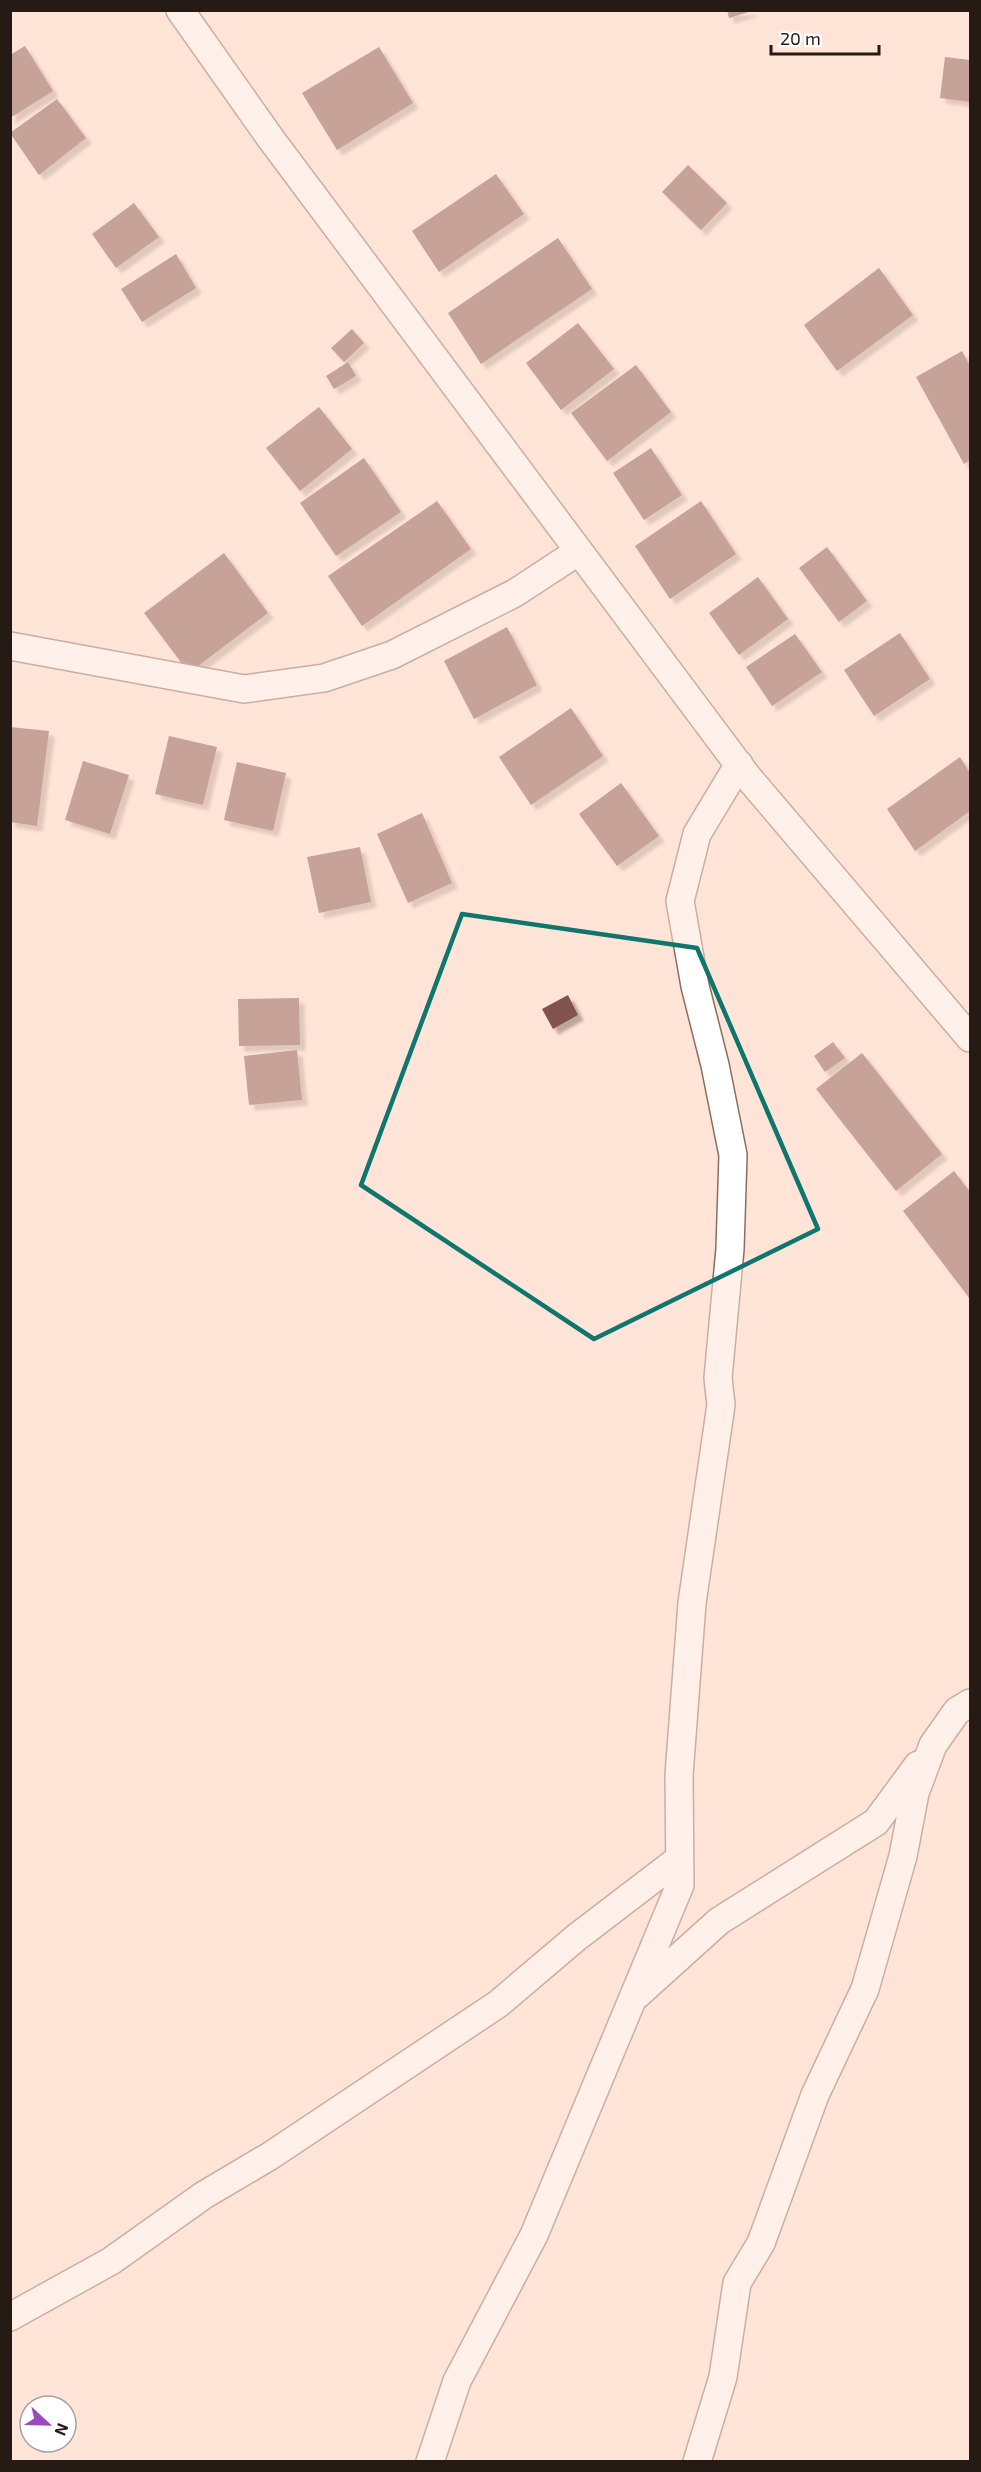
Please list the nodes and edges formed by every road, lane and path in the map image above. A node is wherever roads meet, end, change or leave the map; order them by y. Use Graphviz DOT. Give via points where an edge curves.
graph roads {
  1 [pos="180,10"];
  2 [pos="579,551"];
  3 [pos="10,646"];
  4 [pos="739,764"];
  5 [pos="970,1038"];
  6 [pos="970,1703"];
  7 [pos="933,1745"];
  8 [pos="679,1859"];
  9 [pos="632,1999"];
  10 [pos="10,2317"];
  11 [pos="425,2459"];
  12 [pos="697,2462"];
  1 -- 2 [label="street" via="278,148"];
  2 -- 3 [label="street" via="515,593 392,656 324,678 244,689"];
  2 -- 4 [label="street"];
  4 -- 5 [label="street"];
  4 -- 8 [label="street" via="697,834 680,901 733,1155 730,1249 718,1378 721,1405 692,1603 679,1775"];
  6 -- 7 [label="street" via="957,1712"];
  7 -- 9 [label="street" via="876,1822 719,1921"];
  7 -- 12 [label="street" via="915,1793 903,1856 865,1989 815,2095 761,2243 737,2283 723,2377"];
  8 -- 9 [label="street" via="680,1885"];
  8 -- 10 [label="street" via="498,2004 270,2156 204,2195 111,2261"];
  9 -- 11 [label="street" via="534,2235 457,2381"];
}
